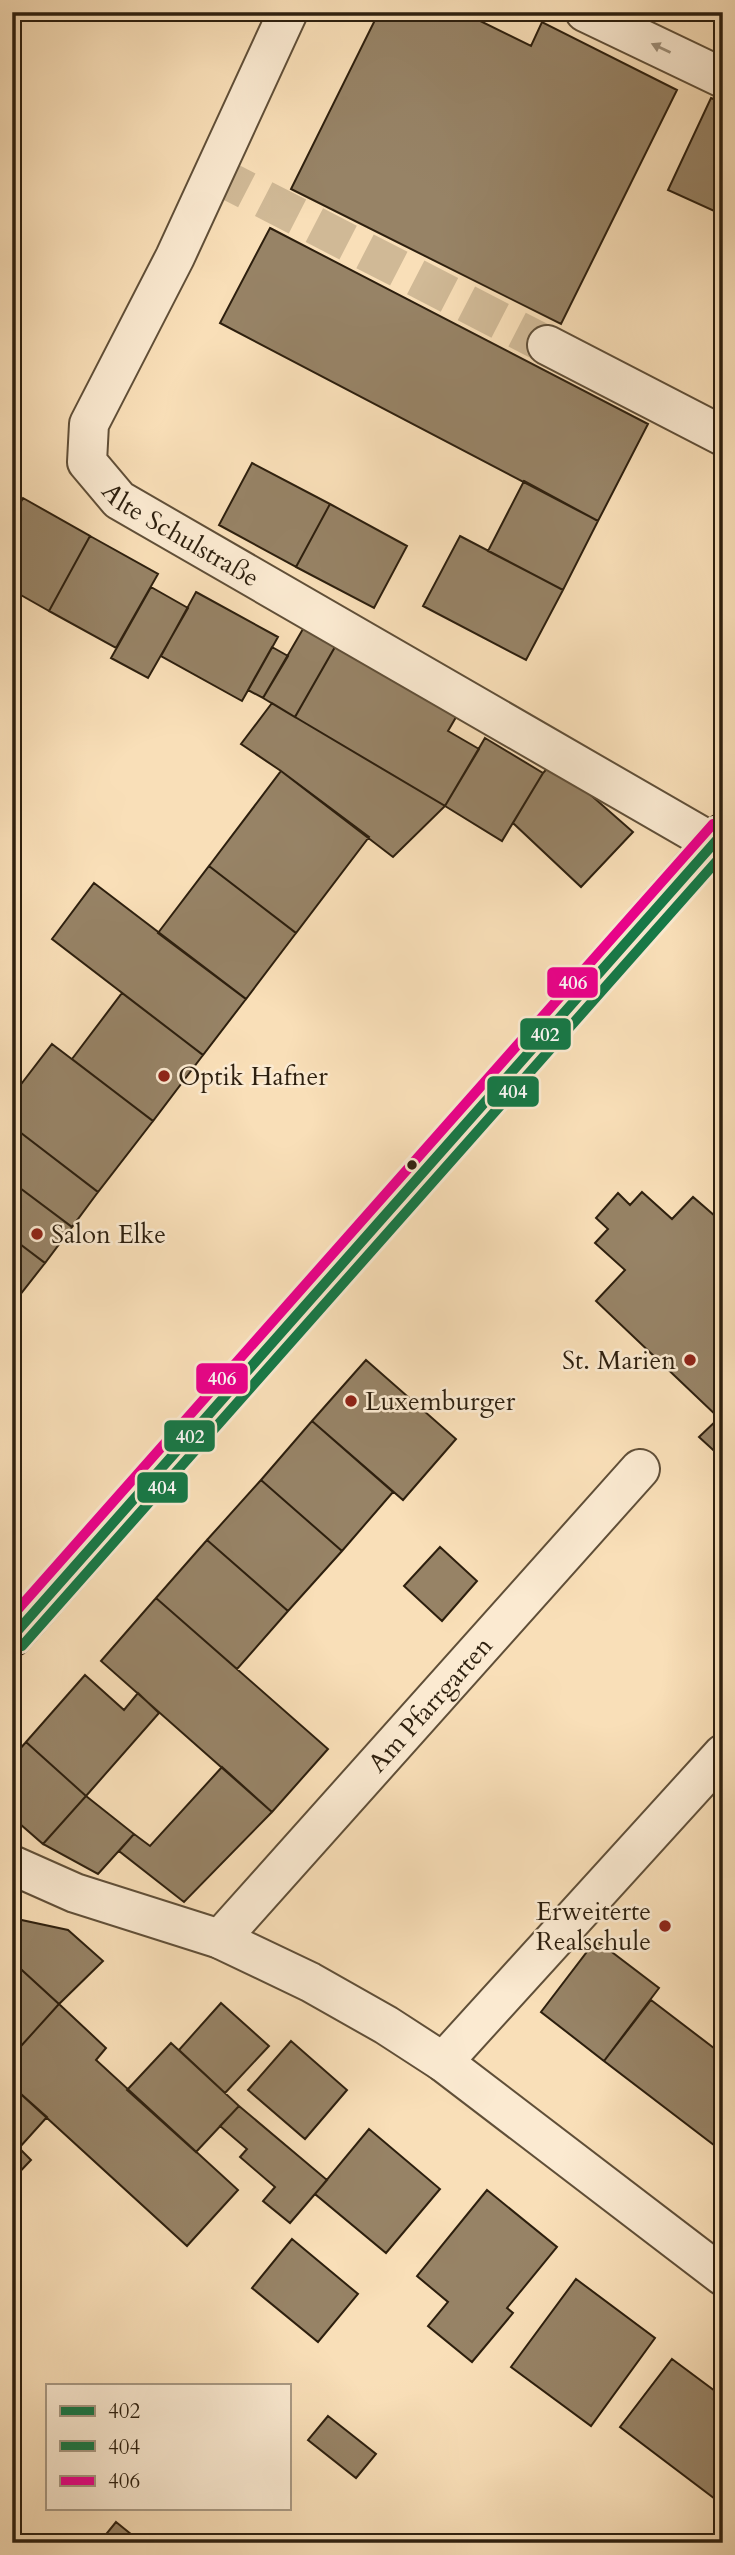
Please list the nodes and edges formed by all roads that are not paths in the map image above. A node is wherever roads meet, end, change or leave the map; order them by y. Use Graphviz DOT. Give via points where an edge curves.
graph roads {
  1 [pos="288,12"];
  2 [pos="585,12"];
  3 [pos="723,78"];
  4 [pos="547,345"];
  5 [pos="723,436"];
  6 [pos="718,838"];
  7 [pos="640,1469"];
  8 [pos="12,1637"];
  9 [pos="723,1754"];
  10 [pos="12,1865"];
  11 [pos="220,1939"];
  12 [pos="443,2063"];
  13 [pos="723,2276"];
  1 -- 6 [label="street, Alte Schulstraße" via="175,257 89,424 87,462 120,500"];
  3 -- 2 [label="street, one-way"];
  4 -- 5 [label="street"];
  6 -- 8 [label="main road"];
  7 -- 11 [label="street, Am Pfarrgarten"];
  9 -- 12 [label="street"];
  10 -- 11 [label="street" via="75,1893"];
  11 -- 12 [label="street" via="310,1982"];
  12 -- 13 [label="street"];
}
